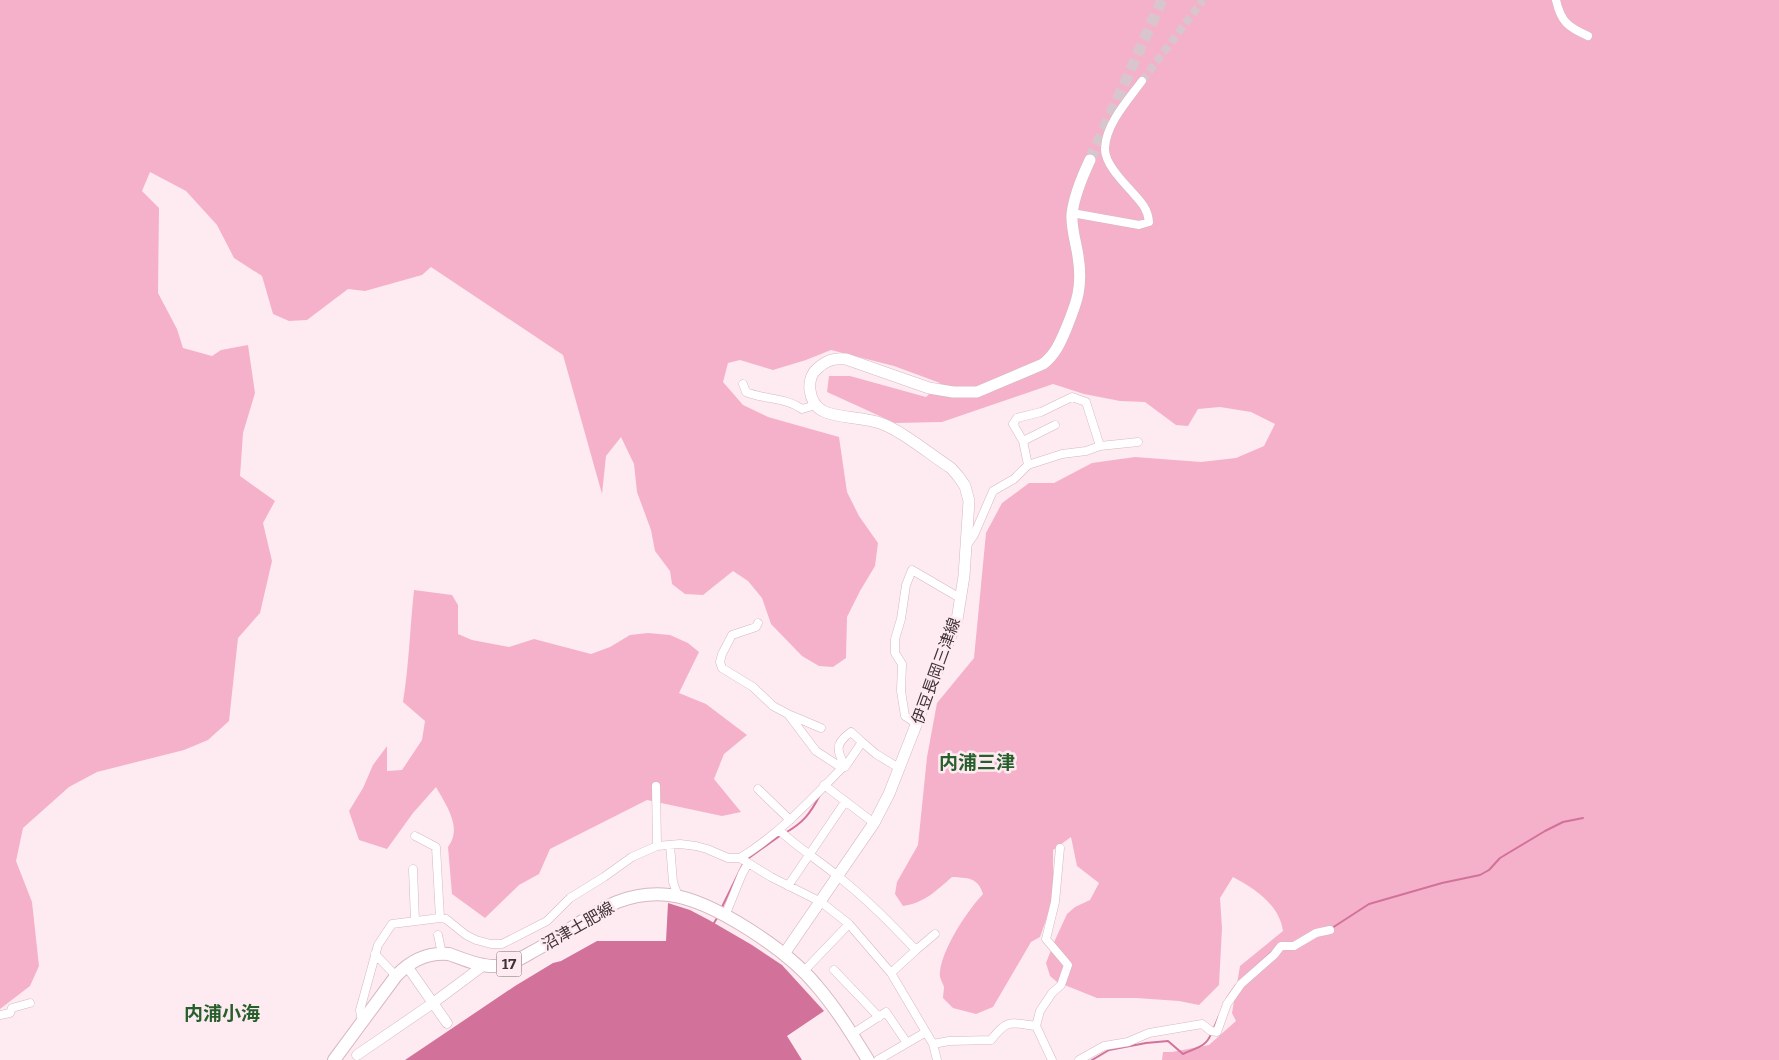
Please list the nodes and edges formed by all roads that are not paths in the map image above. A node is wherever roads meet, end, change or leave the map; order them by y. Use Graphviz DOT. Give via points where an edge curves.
graph roads {
  1 [pos="1556,0"];
  2 [pos="1588,36"];
  3 [pos="1142,81"];
  4 [pos="1090,160"];
  5 [pos="1072,213"];
  6 [pos="743,384"];
  7 [pos="815,404"];
  8 [pos="1055,425"];
  9 [pos="1023,441"];
  10 [pos="1138,442"];
  11 [pos="1100,446"];
  12 [pos="1028,465"];
  13 [pos="967,545"];
  14 [pos="960,598"];
  15 [pos="758,623"];
  16 [pos="788,714"];
  17 [pos="916,724"];
  18 [pos="821,728"];
  19 [pos="862,742"];
  20 [pos="843,768"];
  21 [pos="899,768"];
  22 [pos="824,785"];
  23 [pos="656,786"];
  24 [pos="758,789"];
  25 [pos="845,802"];
  26 [pos="790,820"];
  27 [pos="874,823"];
  28 [pos="779,830"];
  29 [pos="414,836"];
  30 [pos="670,845"];
  31 [pos="657,846"];
  32 [pos="1060,848"];
  33 [pos="808,855"];
  34 [pos="740,858"];
  35 [pos="748,863"];
  36 [pos="413,869"];
  37 [pos="838,876"];
  38 [pos="788,886"];
  39 [pos="678,896"];
  40 [pos="821,902"];
  41 [pos="720,913"];
  42 [pos="440,918"];
  43 [pos="415,921"];
  44 [pos="849,924"];
  45 [pos="1330,930"];
  46 [pos="935,934"];
  47 [pos="438,935"];
  48 [pos="916,950"];
  49 [pos="375,954"];
  50 [pos="442,954"];
  51 [pos="784,954"];
  52 [pos="484,965"];
  53 [pos="407,966"];
  54 [pos="834,970"];
  55 [pos="804,971"];
  56 [pos="891,973"];
  57 [pos="396,976"];
  58 [pos="30,1003"];
  59 [pos="433,1004"];
  60 [pos="0,1015"];
  61 [pos="880,1016"];
  62 [pos="362,1022"];
  63 [pos="446,1023"];
  64 [pos="1036,1026"];
  65 [pos="926,1032"];
  66 [pos="852,1034"];
  67 [pos="907,1043"];
  68 [pos="933,1044"];
  69 [pos="357,1055"];
  70 [pos="334,1060"];
  71 [pos="868,1060"];
  72 [pos="878,1060"];
  73 [pos="937,1060"];
  74 [pos="1052,1060"];
  75 [pos="1079,1060"];
  1 -- 2 [label="street" via="1564,20"];
  3 -- 5 [label="street" via="1110,130 1105,149 1112,168 1143,204 1149,222 1139,225"];
  4 -- 5 [label="main road"];
  5 -- 7 [label="main road" via="1080,277 1078,300 1058,348 1050,359 977,392 953,392 929,388 835,358 812,373 809,386"];
  6 -- 7 [label="street" via="746,392 759,398 792,402 802,409"];
  7 -- 13 [label="main road, 伊豆長岡三津線" via="822,411 881,423 951,468 965,486 970,501"];
  8 -- 9 [label="street"];
  9 -- 11 [label="street" via="1013,424 1017,418 1041,412 1072,397 1086,402"];
  9 -- 12 [label="street"];
  10 -- 11 [label="street"];
  11 -- 12 [label="street"];
  12 -- 13 [label="street" via="1014,479 993,492"];
  13 -- 14 [label="main road, 伊豆長岡三津線"];
  14 -- 17 [label="main road, 伊豆長岡三津線" via="957,620"];
  14 -- 17 [label="street" via="912,570 906,585 895,653 902,664 905,716"];
  15 -- 16 [label="street" via="756,627 732,636 720,662 722,668"];
  16 -- 18 [label="street"];
  16 -- 20 [label="street" via="816,751"];
  17 -- 21 [label="main road, 伊豆長岡三津線"];
  19 -- 20 [label="street"];
  19 -- 20 [label="street" via="851,732 840,741 837,749"];
  19 -- 21 [label="street"];
  20 -- 22 [label="street"];
  21 -- 27 [label="main road, 伊豆長岡三津線"];
  22 -- 25 [label="street"];
  22 -- 26 [label="street"];
  23 -- 31 [label="street"];
  24 -- 26 [label="street"];
  25 -- 27 [label="street"];
  25 -- 33 [label="street"];
  26 -- 28 [label="street"];
  27 -- 37 [label="main road, 伊豆長岡三津線"];
  28 -- 33 [label="street"];
  28 -- 34 [label="street"];
  29 -- 42 [label="street" via="436,847"];
  30 -- 31 [label="street"];
  30 -- 34 [label="street" via="696,846 728,858"];
  30 -- 39 [label="street"];
  31 -- 42 [label="street" via="632,857 570,898 548,922 502,944 476,940"];
  32 -- 64 [label="street" via="1055,902 1046,939 1068,965 1061,985 1040,1011"];
  33 -- 37 [label="street"];
  33 -- 38 [label="street"];
  34 -- 35 [label="street"];
  35 -- 38 [label="street"];
  35 -- 41 [label="street"];
  36 -- 43 [label="street"];
  37 -- 40 [label="main road, 伊豆長岡三津線"];
  37 -- 48 [label="street"];
  38 -- 40 [label="street"];
  39 -- 41 [label="main road, 沼津土肥線 / 17"];
  39 -- 52 [label="main road, 沼津土肥線 / 17" via="656,894 618,902 518,960 497,966"];
  40 -- 44 [label="street"];
  40 -- 51 [label="main road, 伊豆長岡三津線"];
  41 -- 51 [label="main road, 沼津土肥線 / 17"];
  42 -- 43 [label="street"];
  43 -- 49 [label="street" via="392,924"];
  44 -- 55 [label="street"];
  44 -- 56 [label="street"];
  45 -- 75 [label="street" via="1316,933 1294,946 1281,946 1240,984 1220,1027 1214,1031 1202,1024 1149,1033 1128,1042 1104,1046"];
  46 -- 48 [label="street"];
  47 -- 50 [label="street"];
  48 -- 56 [label="street"];
  49 -- 57 [label="street"];
  49 -- 62 [label="street" via="360,1010"];
  50 -- 52 [label="main road, 沼津土肥線 / 17"];
  50 -- 53 [label="main road, 沼津土肥線 / 17" via="425,956"];
  51 -- 55 [label="main road, 沼津土肥線 / 17"];
  52 -- 59 [label="street"];
  53 -- 57 [label="main road, 沼津土肥線 / 17"];
  53 -- 59 [label="street"];
  54 -- 61 [label="street"];
  55 -- 66 [label="main road, 沼津土肥線 / 17"];
  56 -- 65 [label="street"];
  57 -- 62 [label="main road, 沼津土肥線 / 17"];
  58 -- 60 [label="street"];
  59 -- 63 [label="street"];
  59 -- 69 [label="street"];
  61 -- 66 [label="street"];
  61 -- 67 [label="street" via="886,1012"];
  62 -- 70 [label="main road, 沼津土肥線 / 17"];
  64 -- 68 [label="street" via="1008,1022 991,1040 948,1040"];
  64 -- 74 [label="street"];
  65 -- 67 [label="street"];
  65 -- 68 [label="street"];
  66 -- 71 [label="main road, 沼津土肥線 / 17"];
  67 -- 72 [label="street"];
  68 -- 73 [label="street"];
}
